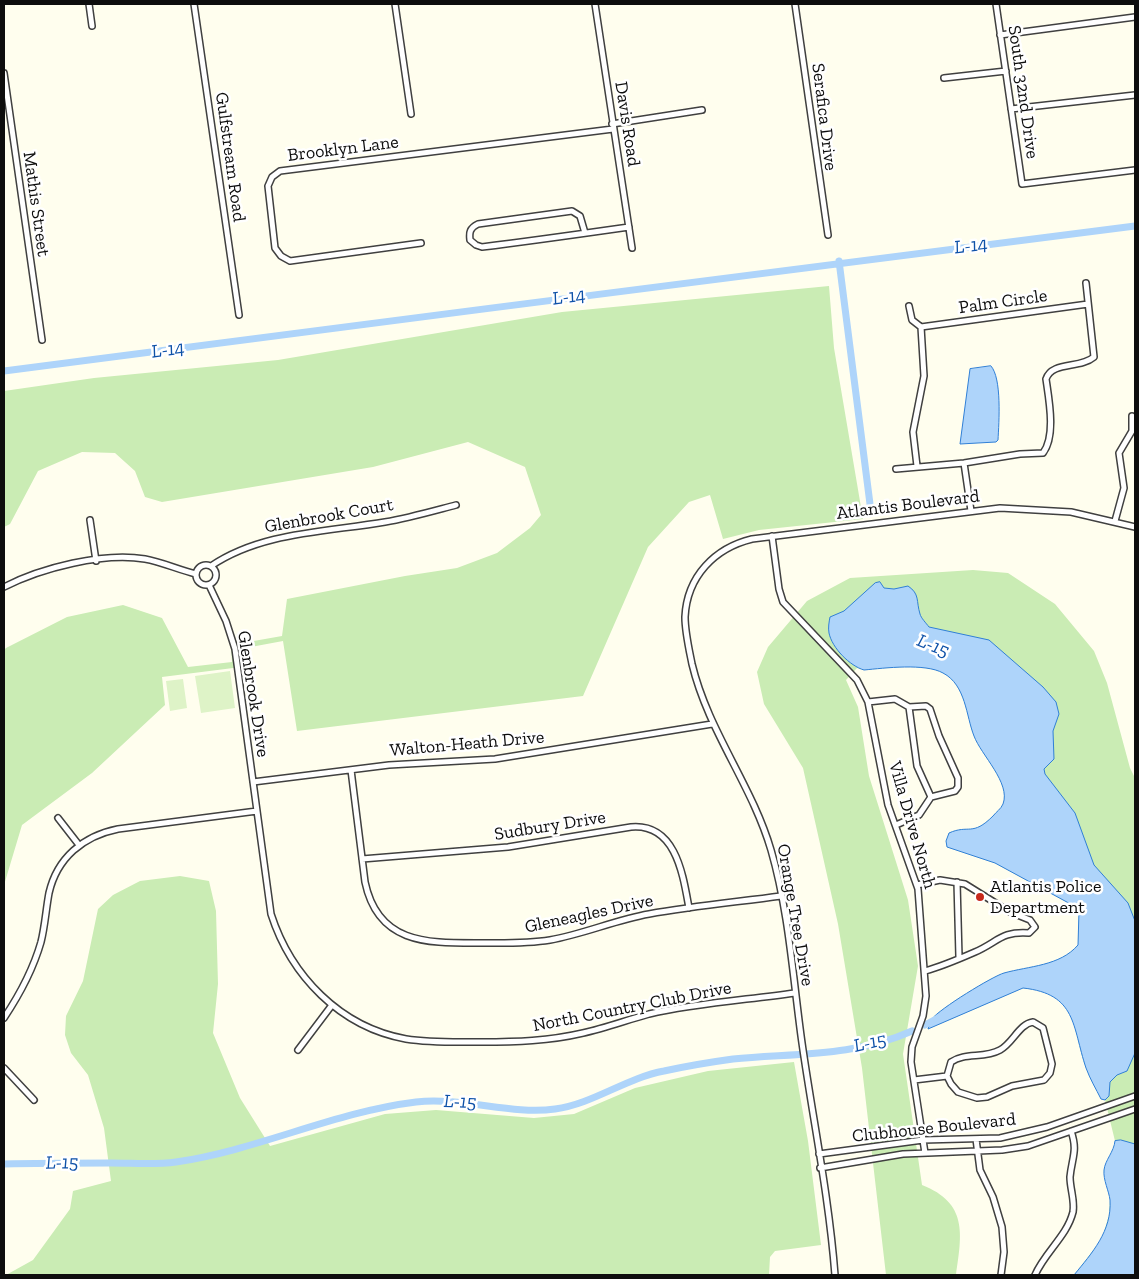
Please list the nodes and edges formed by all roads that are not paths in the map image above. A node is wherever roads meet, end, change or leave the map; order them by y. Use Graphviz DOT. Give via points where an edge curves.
graph roads {
  1 [pos="89,4"];
  2 [pos="194,4"];
  3 [pos="395,4"];
  4 [pos="595,4"];
  5 [pos="795,4"];
  6 [pos="996,4"];
  7 [pos="1135,16"];
  8 [pos="92,26"];
  9 [pos="1000,35"];
  10 [pos="1006,71"];
  11 [pos="4,73"];
  12 [pos="944,78"];
  13 [pos="1135,95"];
  14 [pos="1011,109"];
  15 [pos="702,110"];
  16 [pos="411,114"];
  17 [pos="613,126"];
  18 [pos="1135,170"];
  19 [pos="629,227"];
  20 [pos="585,234"];
  21 [pos="828,234"];
  22 [pos="421,243"];
  23 [pos="632,248"];
  24 [pos="1086,283"];
  25 [pos="1088,304"];
  26 [pos="909,306"];
  27 [pos="239,315"];
  28 [pos="921,328"];
  29 [pos="42,340"];
  30 [pos="1132,416"];
  31 [pos="964,462"];
  32 [pos="917,466"];
  33 [pos="896,469"];
  34 [pos="456,505"];
  35 [pos="971,511"];
  36 [pos="90,520"];
  37 [pos="1115,521"];
  38 [pos="1135,527"];
  39 [pos="772,536"];
  40 [pos="96,561"];
  41 [pos="211,566"];
  42 [pos="196,574"];
  43 [pos="697,576"];
  44 [pos="208,585"];
  45 [pos="4,588"];
  46 [pos="868,702"];
  47 [pos="909,707"];
  48 [pos="712,724"];
  49 [pos="351,770"];
  50 [pos="253,782"];
  51 [pos="931,796"];
  52 [pos="257,812"];
  53 [pos="58,818"];
  54 [pos="896,825"];
  55 [pos="79,845"];
  56 [pos="362,859"];
  57 [pos="957,882"];
  58 [pos="917,885"];
  59 [pos="781,896"];
  60 [pos="689,908"];
  61 [pos="959,957"];
  62 [pos="925,971"];
  63 [pos="795,993"];
  64 [pos="332,1006"];
  65 [pos="4,1018"];
  66 [pos="298,1050"];
  67 [pos="4,1068"];
  68 [pos="947,1076"];
  69 [pos="914,1080"];
  70 [pos="1135,1096"];
  71 [pos="34,1100"];
  72 [pos="1135,1109"];
  73 [pos="1071,1131"];
  74 [pos="976,1139"];
  75 [pos="923,1140"];
  76 [pos="925,1152"];
  77 [pos="977,1152"];
  78 [pos="819,1154"];
  79 [pos="820,1168"];
  80 [pos="835,1275"];
  81 [pos="1001,1275"];
  82 [pos="1035,1275"];
  1 -- 8 [label="street"];
  2 -- 27 [label="street, Gulfstream Road"];
  3 -- 16 [label="street"];
  4 -- 17 [label="street, Davis Road"];
  5 -- 21 [label="street, Serafica Drive"];
  6 -- 9 [label="street, South 32nd Drive"];
  7 -- 9 [label="street"];
  9 -- 10 [label="street, South 32nd Drive"];
  10 -- 12 [label="street"];
  10 -- 14 [label="street, South 32nd Drive"];
  11 -- 29 [label="street, Mathis Street"];
  13 -- 14 [label="street"];
  14 -- 18 [label="street, South 32nd Drive" via="1022,184"];
  15 -- 17 [label="street, Brooklyn Lane"];
  17 -- 19 [label="street, Davis Road"];
  17 -- 22 [label="street, Brooklyn Lane" via="280,171 270,181 275,248 290,261"];
  19 -- 20 [label="street"];
  19 -- 23 [label="street, Davis Road"];
  20 -- 20 [label="street" via="482,247 470,240 469,233 478,224 572,211 580,216"];
  24 -- 25 [label="street"];
  25 -- 28 [label="street, Palm Circle"];
  25 -- 31 [label="street" via="1094,357 1087,363 1053,369 1046,379 1051,413 1047,448 1043,454"];
  26 -- 28 [label="street" via="912,320"];
  28 -- 32 [label="street" via="924,376 913,432"];
  30 -- 37 [label="street" via="1132,431 1119,453 1124,488"];
  31 -- 32 [label="street"];
  31 -- 35 [label="street"];
  32 -- 33 [label="street"];
  34 -- 41 [label="street, Glenbrook Court" via="388,522 268,540 237,551"];
  35 -- 37 [label="street, Atlantis Boulevard" via="1047,509"];
  35 -- 39 [label="street, Atlantis Boulevard"];
  36 -- 40 [label="street"];
  37 -- 38 [label="street, Atlantis Boulevard"];
  39 -- 43 [label="street, Atlantis Boulevard" via="731,545 715,556"];
  39 -- 46 [label="street, Villa Drive North" via="783,602 857,680"];
  40 -- 42 [label="street, Glenbrook Drive" via="146,559"];
  40 -- 45 [label="street, Glenbrook Drive" via="43,572"];
  41 -- 42 [label="street" via="202,566"];
  41 -- 44 [label="street" via="216,571 216,578"];
  42 -- 44 [label="street, Glenbrook Drive" via="200,584"];
  43 -- 48 [label="street, Orange Tree Drive" via="686,608 686,630 695,676"];
  44 -- 50 [label="street, Glenbrook Drive" via="226,621 235,649"];
  46 -- 47 [label="street" via="895,699"];
  46 -- 54 [label="street, Villa Drive North" via="881,776"];
  47 -- 51 [label="street" via="917,766"];
  47 -- 51 [label="street" via="926,706 933,712 939,736 958,778 955,791"];
  48 -- 49 [label="street, Walton-Heath Drive" via="495,759"];
  48 -- 59 [label="street, Orange Tree Drive" via="755,807 771,851"];
  49 -- 50 [label="street, Walton-Heath Drive"];
  49 -- 56 [label="street, Gleneagles Drive"];
  50 -- 52 [label="street, Glenbrook Drive"];
  51 -- 54 [label="street" via="919,814"];
  52 -- 55 [label="street" via="118,829"];
  52 -- 64 [label="street, North Country Club Drive" via="275,926 297,969"];
  53 -- 55 [label="street"];
  54 -- 58 [label="street, Villa Drive North"];
  55 -- 65 [label="street" via="55,874 36,958 23,988"];
  56 -- 60 [label="street, Gleneagles Drive" via="366,887 377,911 399,932 424,942 532,942 624,919"];
  56 -- 60 [label="street, Sudbury Drive" via="508,847 640,827 659,833 672,847"];
  57 -- 58 [label="street" via="940,880"];
  57 -- 61 [label="street"];
  57 -- 61 [label="street" via="1030,920 1035,927 1028,933 1002,935 976,952"];
  58 -- 62 [label="street, Villa Drive North"];
  59 -- 60 [label="street, Gleneagles Drive"];
  59 -- 63 [label="street, Orange Tree Drive"];
  61 -- 62 [label="street" via="948,965"];
  62 -- 69 [label="street, Villa Drive North" via="925,1006 912,1048"];
  63 -- 64 [label="street, North Country Club Drive" via="670,1010 584,1033 517,1042 434,1042 404,1038 365,1026"];
  63 -- 78 [label="street, Orange Tree Drive"];
  64 -- 66 [label="street"];
  67 -- 71 [label="street"];
  68 -- 68 [label="street" via="954,1088 972,1098 988,1097 1012,1086 1040,1082 1047,1077 1052,1064 1043,1028 1029,1023 999,1051 982,1056 957,1057 948,1066"];
  68 -- 69 [label="street"];
  69 -- 75 [label="street, Villa Drive North"];
  70 -- 74 [label="street, Clubhouse Boulevard" via="1028,1132"];
  72 -- 73 [label="street, Clubhouse Boulevard"];
  73 -- 77 [label="street, Clubhouse Boulevard" via="1028,1146"];
  73 -- 82 [label="street" via="1076,1150 1070,1179 1072,1215"];
  74 -- 75 [label="street, Clubhouse Boulevard"];
  74 -- 77 [label="street"];
  75 -- 76 [label="street, Villa Drive North"];
  75 -- 78 [label="street, Clubhouse Boulevard"];
  76 -- 77 [label="street, Clubhouse Boulevard"];
  76 -- 79 [label="street, Clubhouse Boulevard"];
  77 -- 81 [label="street" via="980,1170 1002,1227 1004,1252"];
  78 -- 79 [label="street, Orange Tree Drive"];
  79 -- 80 [label="street, Orange Tree Drive"];
}
